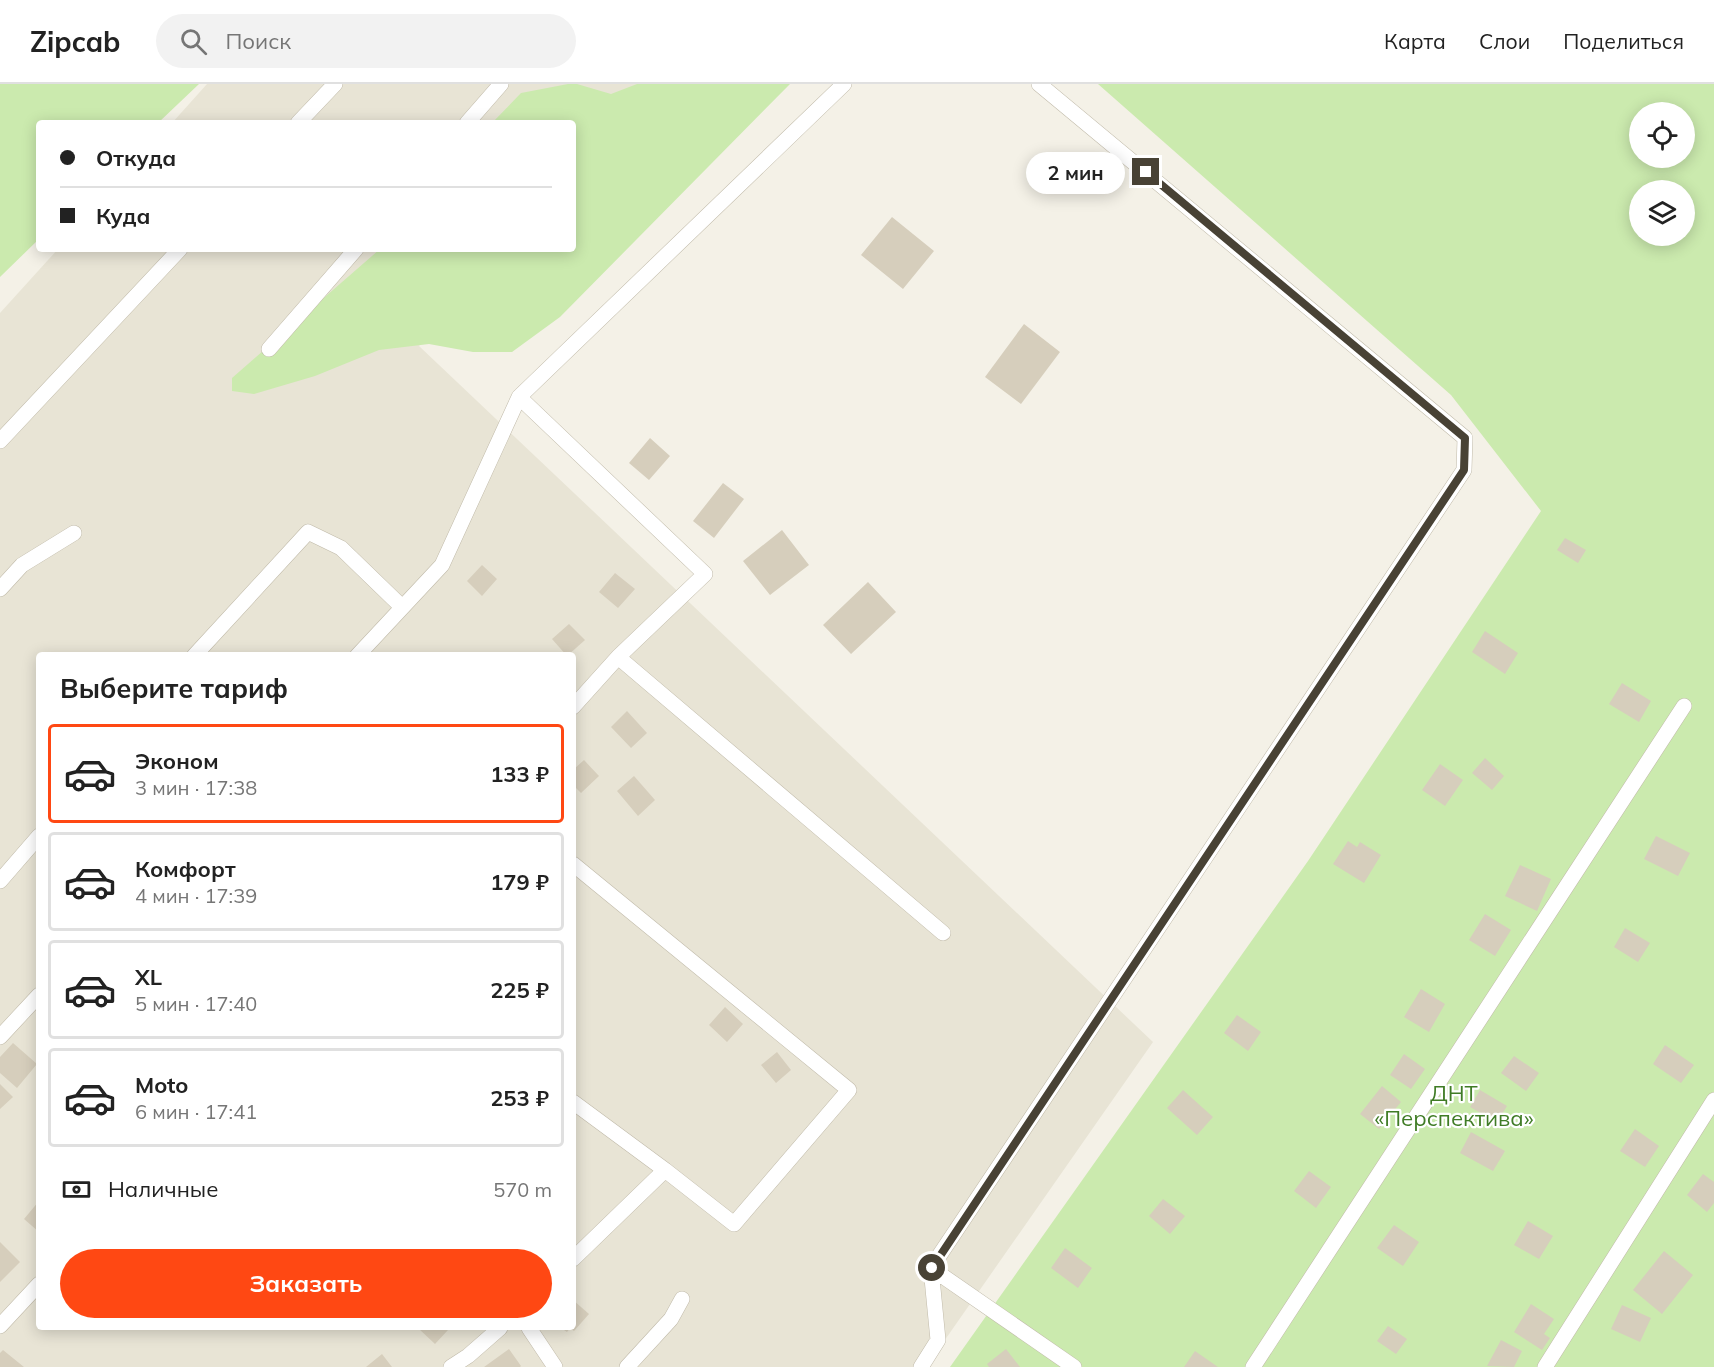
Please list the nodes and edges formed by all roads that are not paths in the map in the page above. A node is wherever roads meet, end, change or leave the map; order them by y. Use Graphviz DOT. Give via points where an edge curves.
graph roads {
  1 [pos="335,84"];
  2 [pos="501,84"];
  3 [pos="844,84"];
  4 [pos="1039,84"];
  5 [pos="301,120"];
  6 [pos="470,120"];
  7 [pos="177,252"];
  8 [pos="353,252"];
  9 [pos="269,349"];
  10 [pos="519,397"];
  11 [pos="0,441"];
  12 [pos="74,533"];
  13 [pos="0,589"];
  14 [pos="402,607"];
  15 [pos="199,652"];
  16 [pos="361,652"];
  17 [pos="618,657"];
  18 [pos="576,704"];
  19 [pos="1684,705"];
  20 [pos="36,839"];
  21 [pos="576,866"];
  22 [pos="0,881"];
  23 [pos="943,933"];
  24 [pos="36,998"];
  25 [pos="0,1036"];
  26 [pos="1714,1100"];
  27 [pos="576,1103"];
  28 [pos="665,1170"];
  29 [pos="576,1256"];
  30 [pos="932,1268"];
  31 [pos="36,1287"];
  32 [pos="682,1299"];
  33 [pos="0,1326"];
  34 [pos="498,1330"];
  35 [pos="530,1330"];
  36 [pos="451,1367"];
  37 [pos="555,1367"];
  38 [pos="627,1367"];
  39 [pos="921,1367"];
  40 [pos="1074,1367"];
  41 [pos="1253,1367"];
  42 [pos="1545,1367"];
  1 -- 5 [label="street"];
  2 -- 6 [label="street"];
  3 -- 10 [label="street"];
  4 -- 30 [label="street" via="1465,438 1464,470"];
  7 -- 11 [label="street"];
  8 -- 9 [label="street"];
  10 -- 14 [label="street" via="442,565"];
  10 -- 17 [label="street" via="705,574"];
  12 -- 13 [label="street" via="22,564"];
  14 -- 15 [label="street" via="341,548 308,532"];
  14 -- 16 [label="street"];
  17 -- 18 [label="street"];
  17 -- 23 [label="street"];
  19 -- 41 [label="street"];
  20 -- 22 [label="street"];
  21 -- 28 [label="street" via="849,1090 734,1224"];
  24 -- 25 [label="street"];
  26 -- 42 [label="street"];
  27 -- 28 [label="street"];
  28 -- 29 [label="street"];
  30 -- 39 [label="street" via="938,1340"];
  30 -- 40 [label="street"];
  31 -- 33 [label="street"];
  32 -- 38 [label="street" via="671,1319"];
  34 -- 36 [label="street"];
  35 -- 37 [label="street"];
}
